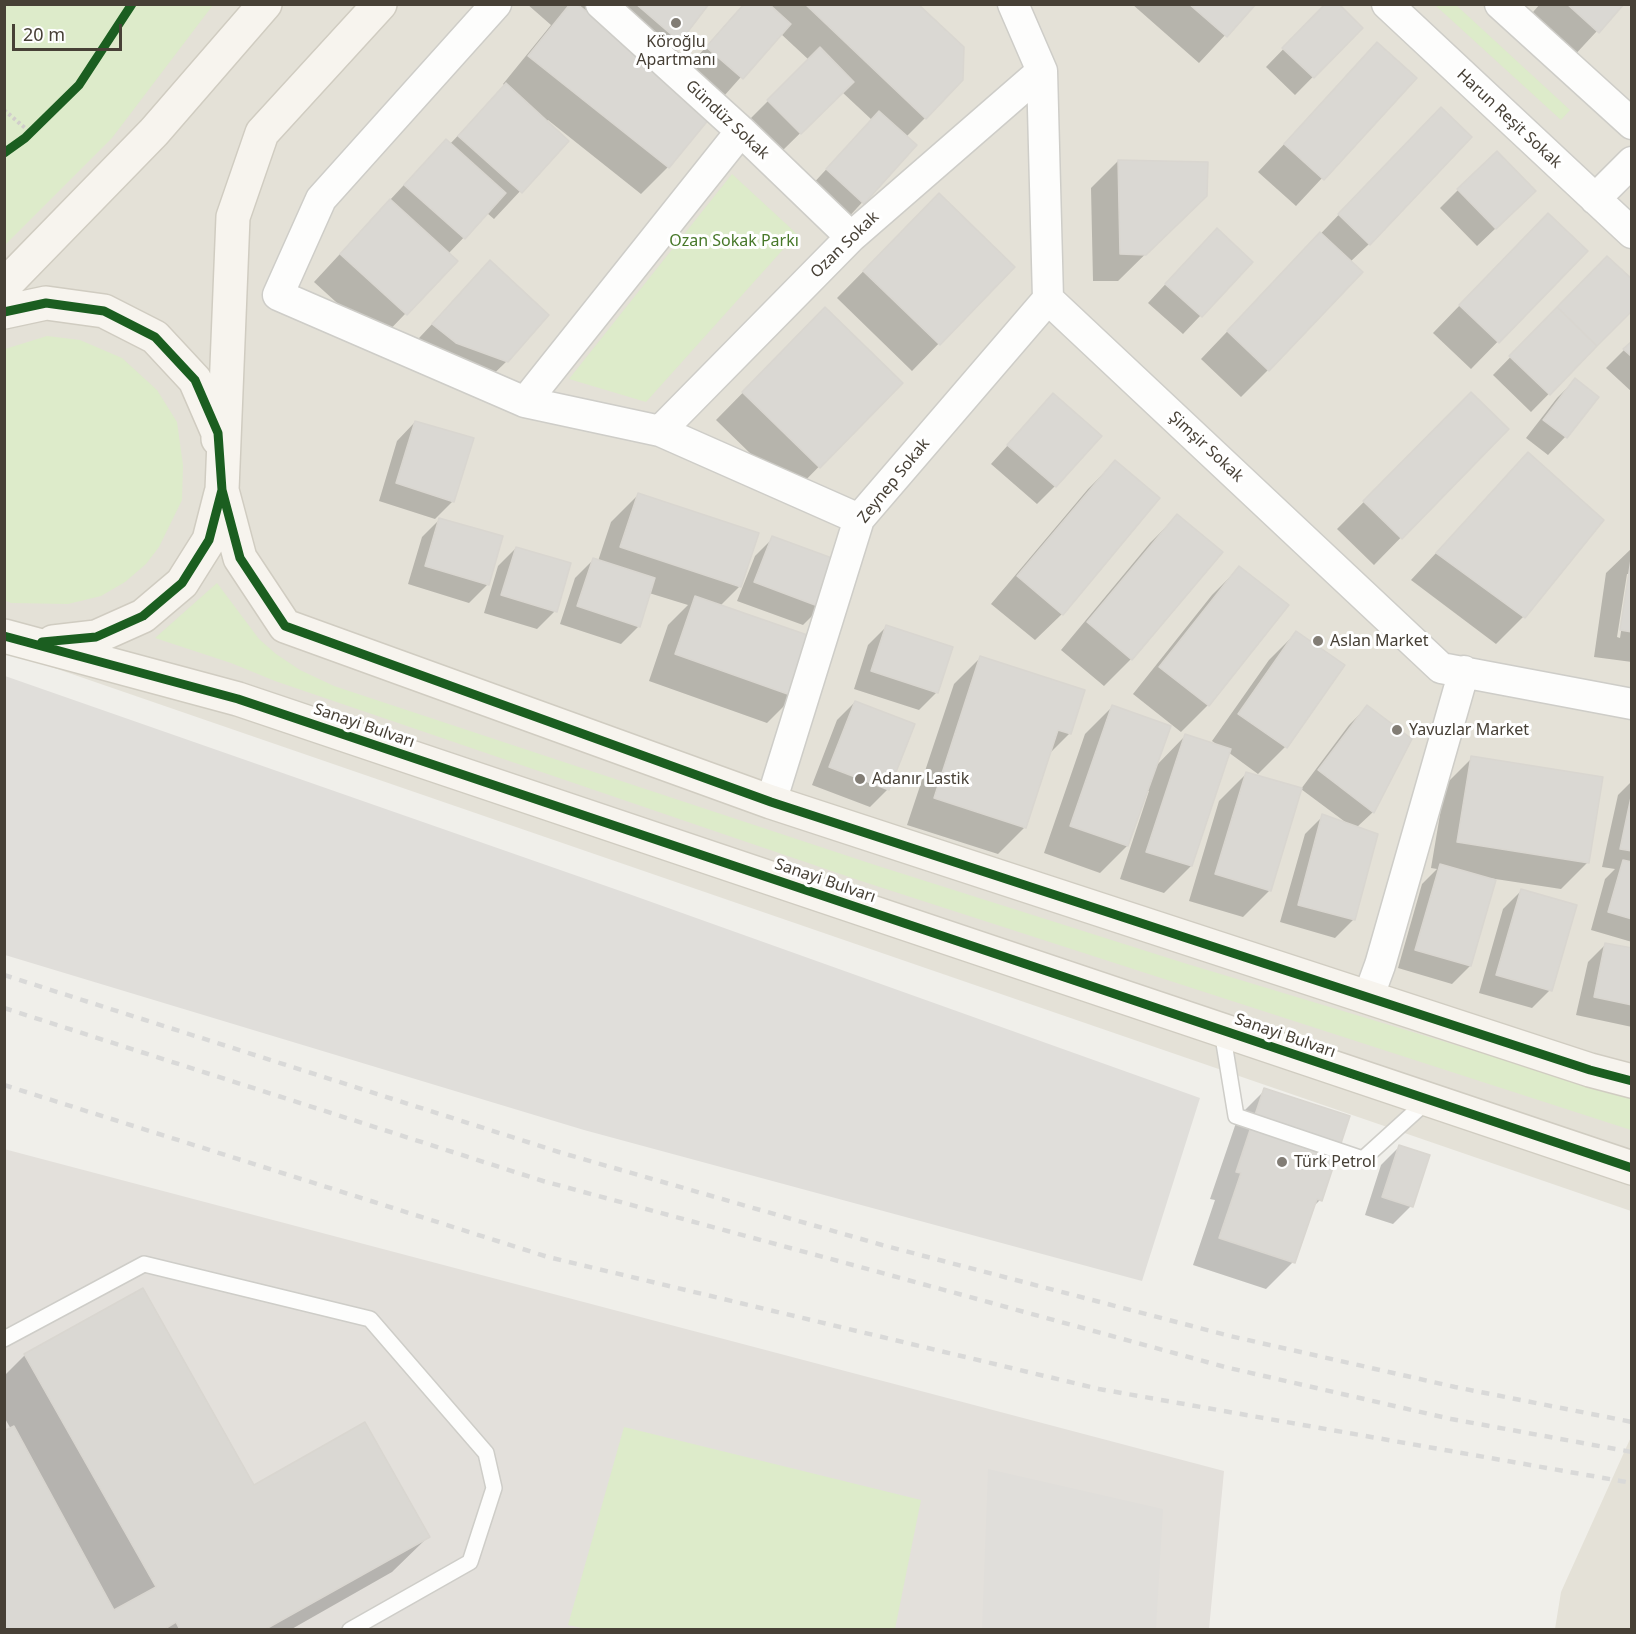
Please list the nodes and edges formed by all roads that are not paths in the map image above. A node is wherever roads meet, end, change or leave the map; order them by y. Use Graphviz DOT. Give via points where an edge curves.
graph roads {
  1 [pos="266,4"];
  2 [pos="380,4"];
  3 [pos="496,4"];
  4 [pos="602,4"];
  5 [pos="1013,4"];
  6 [pos="1387,4"];
  7 [pos="1500,4"];
  8 [pos="1042,71"];
  9 [pos="1632,123"];
  10 [pos="741,131"];
  11 [pos="1632,162"];
  12 [pos="1595,199"];
  13 [pos="1632,233"];
  14 [pos="851,237"];
  15 [pos="4,286"];
  16 [pos="1048,299"];
  17 [pos="4,312"];
  18 [pos="525,402"];
  19 [pos="660,431"];
  20 [pos="222,490"];
  21 [pos="859,519"];
  22 [pos="4,635"];
  23 [pos="1464,671"];
  24 [pos="1632,704"];
  25 [pos="771,802"];
  26 [pos="1368,998"];
  27 [pos="1222,1030"];
  28 [pos="1632,1081"];
  29 [pos="1428,1100"];
  30 [pos="1632,1168"];
  31 [pos="4,1340"];
  32 [pos="350,1629"];
  1 -- 15 [label="main road" via="154,132"];
  2 -- 20 [label="main road" via="262,133 233,217"];
  3 -- 18 [label="street" via="321,199 278,295"];
  4 -- 10 [label="street, Gündüz Sokak"];
  5 -- 8 [label="street"];
  6 -- 12 [label="street, Harun Reşit Sokak"];
  7 -- 9 [label="street"];
  8 -- 14 [label="street, Ozan Sokak"];
  8 -- 16 [label="street"];
  10 -- 14 [label="street, Gündüz Sokak"];
  10 -- 18 [label="street"];
  11 -- 12 [label="street"];
  12 -- 13 [label="street, Harun Reşit Sokak"];
  14 -- 19 [label="street, Ozan Sokak"];
  16 -- 21 [label="street, Zeynep Sokak"];
  16 -- 23 [label="street, Şimşir Sokak" via="1442,668"];
  17 -- 20 [label="main road" via="46,303 104,310 155,337 200,390 218,433"];
  18 -- 19 [label="street"];
  19 -- 21 [label="street"];
  20 -- 22 [label="main road" via="204,549 182,583 143,616 96,637 46,643"];
  20 -- 25 [label="main road" via="240,558 285,626"];
  21 -- 25 [label="street, Zeynep Sokak"];
  22 -- 27 [label="main road, Sanayi Bulvarı" via="238,699"];
  23 -- 24 [label="street, Şimşir Sokak"];
  23 -- 26 [label="street"];
  25 -- 26 [label="main road"];
  26 -- 28 [label="main road"];
  27 -- 29 [label="main road, Sanayi Bulvarı"];
  27 -- 29 [label="lane" via="1236,1116 1299,1138 1363,1159"];
  29 -- 30 [label="main road, Sanayi Bulvarı"];
  31 -- 32 [label="lane" via="144,1264 370,1319 486,1453 494,1488 470,1562"];
}
